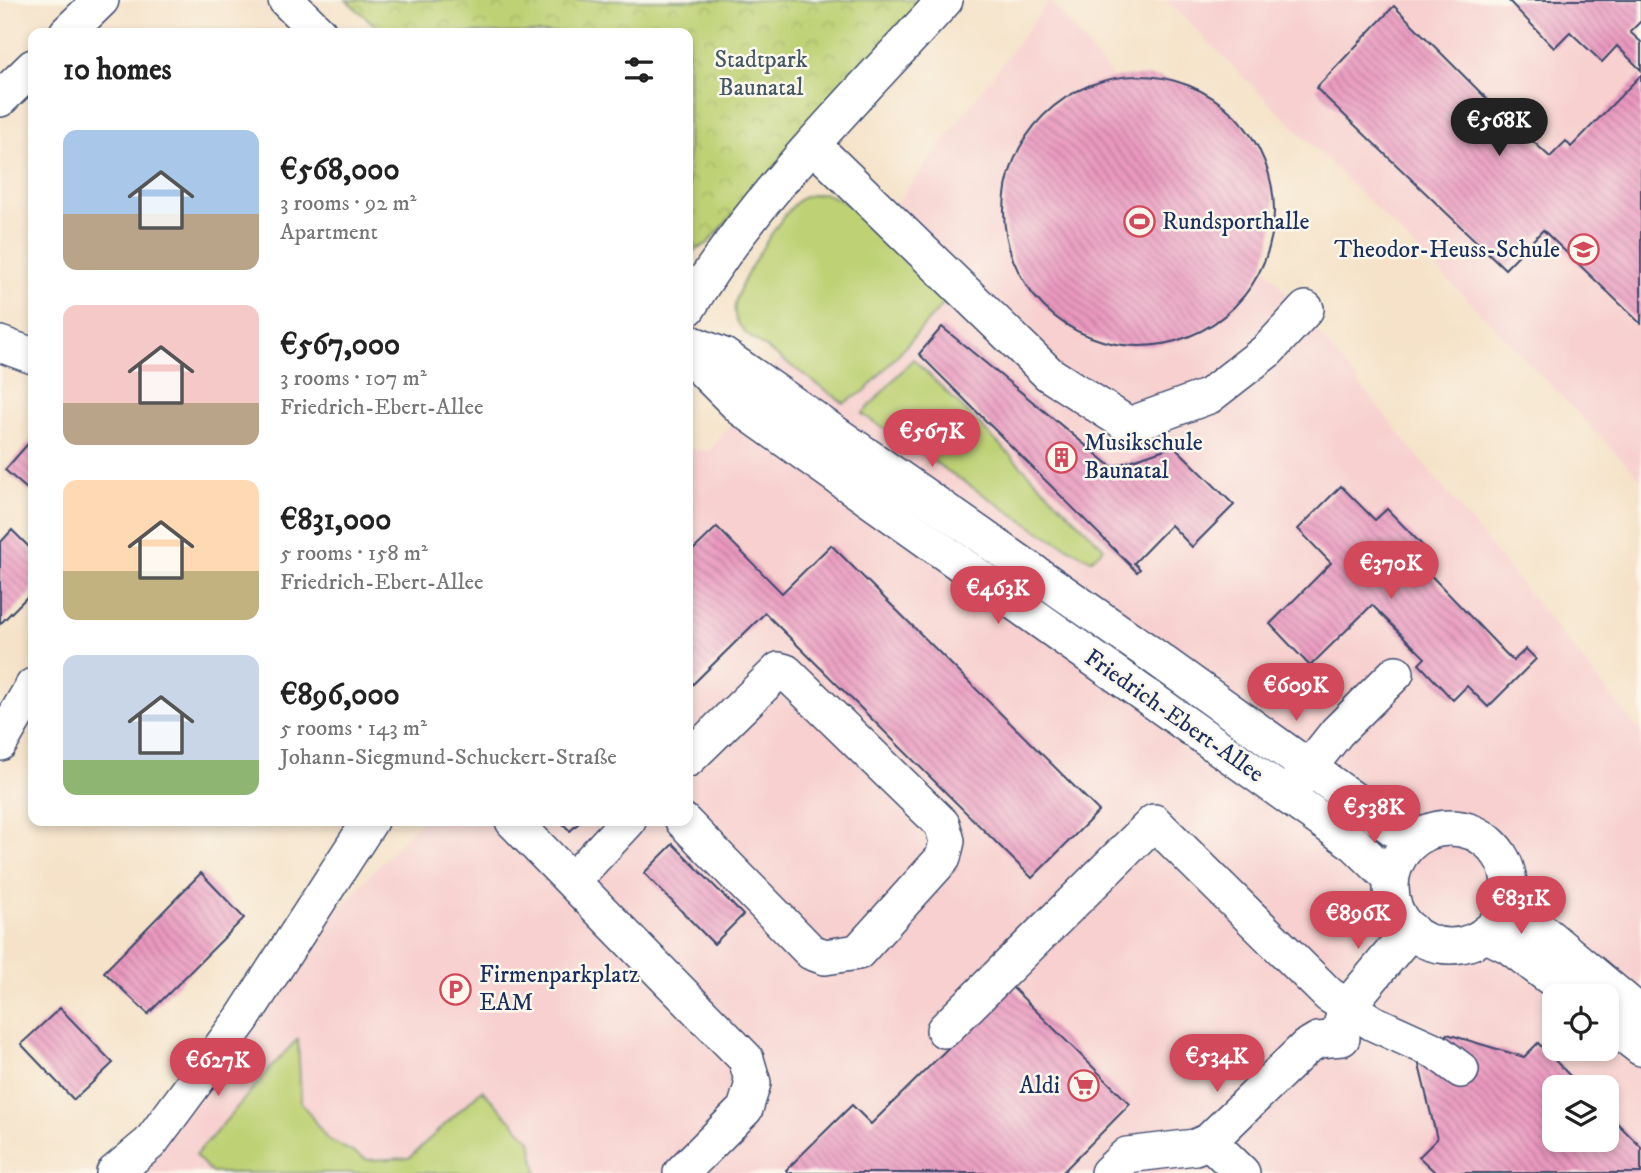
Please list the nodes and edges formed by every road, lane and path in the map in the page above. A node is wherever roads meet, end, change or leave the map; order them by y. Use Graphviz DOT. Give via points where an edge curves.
graph roads {
  1 [pos="101,0"];
  2 [pos="286,0"];
  3 [pos="945,0"];
  4 [pos="72,28"];
  5 [pos="314,28"];
  6 [pos="28,72"];
  7 [pos="0,99"];
  8 [pos="813,145"];
  9 [pos="693,300"];
  10 [pos="1306,309"];
  11 [pos="0,344"];
  12 [pos="693,344"];
  13 [pos="28,354"];
  14 [pos="693,360"];
  15 [pos="1396,673"];
  16 [pos="28,695"];
  17 [pos="0,743"];
  18 [pos="693,754"];
  19 [pos="1310,766"];
  20 [pos="1286,796"];
  21 [pos="367,826"];
  22 [pos="518,826"];
  23 [pos="623,826"];
  24 [pos="688,826"];
  25 [pos="1412,841"];
  26 [pos="1391,879"];
  27 [pos="573,880"];
  28 [pos="1507,902"];
  29 [pos="1411,930"];
  30 [pos="1485,934"];
  31 [pos="1558,984"];
  32 [pos="1347,1007"];
  33 [pos="1641,1014"];
  34 [pos="943,1030"];
  35 [pos="1619,1031"];
  36 [pos="1641,1048"];
  37 [pos="1461,1070"];
  38 [pos="1209,1140"];
  39 [pos="1164,1161"];
  40 [pos="114,1173"];
  41 [pos="681,1173"];
  42 [pos="1108,1173"];
  43 [pos="1242,1173"];
  1 -- 4 [label="street"];
  2 -- 5 [label="street"];
  3 -- 8 [label="street"];
  6 -- 7 [label="street"];
  8 -- 9 [label="street" via="724,253"];
  8 -- 10 [label="street" via="1049,374 1129,425 1209,396 1268,350"];
  11 -- 13 [label="street"];
  12 -- 19 [label="street, Friedrich-Ebert-Allee" via="724,356"];
  14 -- 20 [label="street, Friedrich-Ebert-Allee" via="741,408"];
  15 -- 19 [label="street"];
  16 -- 17 [label="street"];
  18 -- 24 [label="street" via="779,670 786,672 942,824 947,841 943,858 858,952 825,957 811,952"];
  19 -- 20 [label="street"];
  19 -- 25 [label="street, Friedrich-Ebert-Allee"];
  20 -- 26 [label="street, Friedrich-Ebert-Allee" via="1355,844"];
  21 -- 40 [label="street" via="242,1019 150,1143"];
  22 -- 27 [label="street"];
  23 -- 27 [label="street"];
  25 -- 26 [label="street"];
  25 -- 28 [label="street" via="1433,830 1457,827 1480,836 1502,858 1508,872"];
  26 -- 29 [label="street" via="1394,909"];
  27 -- 41 [label="street" via="746,1059 753,1083 745,1109"];
  28 -- 30 [label="street" via="1499,920"];
  28 -- 33 [label="street"];
  29 -- 30 [label="street" via="1427,942 1457,947"];
  29 -- 32 [label="street"];
  30 -- 31 [label="street" via="1509,946"];
  32 -- 34 [label="street" via="1329,995 1154,821"];
  32 -- 37 [label="street" via="1394,1035 1437,1052"];
  32 -- 38 [label="street" via="1342,1038 1306,1046"];
  35 -- 36 [label="street"];
  38 -- 39 [label="street"];
  38 -- 43 [label="street"];
  39 -- 42 [label="street" via="1127,1155"];
}
